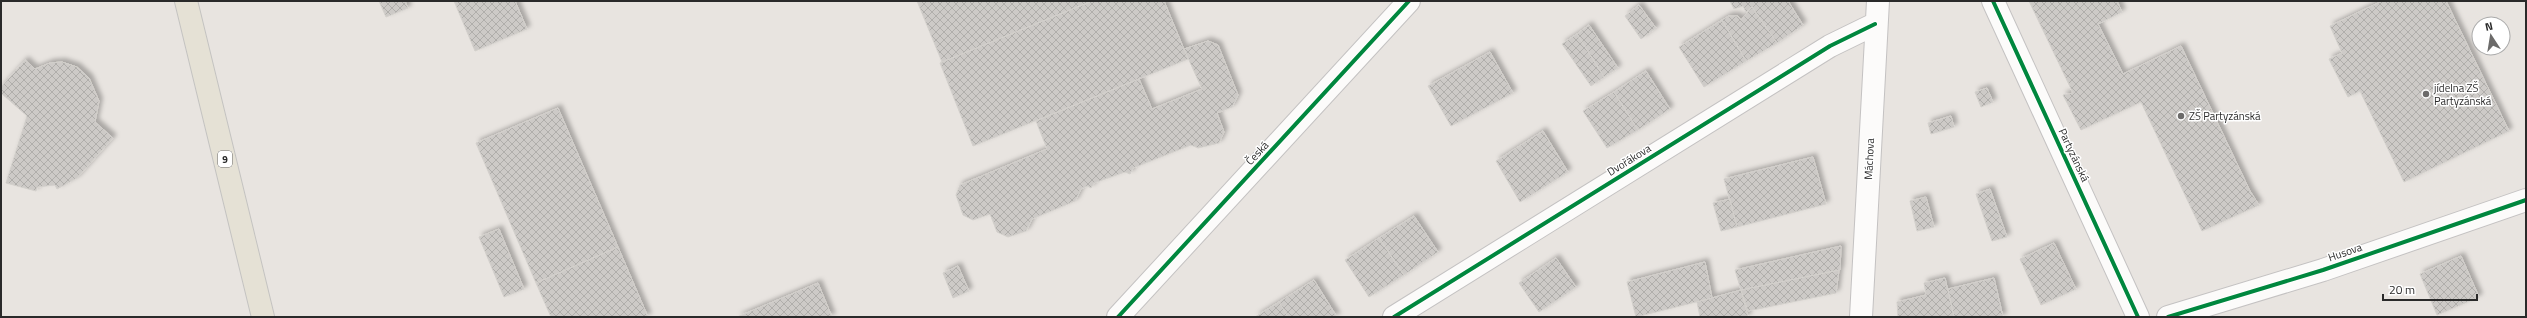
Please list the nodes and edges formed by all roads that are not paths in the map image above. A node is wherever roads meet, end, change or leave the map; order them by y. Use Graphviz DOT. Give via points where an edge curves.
graph roads {
  1 [pos="186,1"];
  2 [pos="1410,1"];
  3 [pos="1878,1"];
  4 [pos="1993,1"];
  5 [pos="1875,24"];
  6 [pos="2526,200"];
  7 [pos="263,317"];
  8 [pos="1118,317"];
  9 [pos="1394,317"];
  10 [pos="1861,317"];
  11 [pos="2138,317"];
  12 [pos="2168,317"];
  1 -- 7 [label="main road, 9"];
  2 -- 8 [label="street, Česká"];
  3 -- 5 [label="street, Máchova"];
  4 -- 11 [label="street, Partyzánská"];
  5 -- 9 [label="street, Dvořákova" via="1830,46"];
  5 -- 10 [label="street, Máchova"];
  6 -- 12 [label="street, Husova" via="2323,270"];
}
